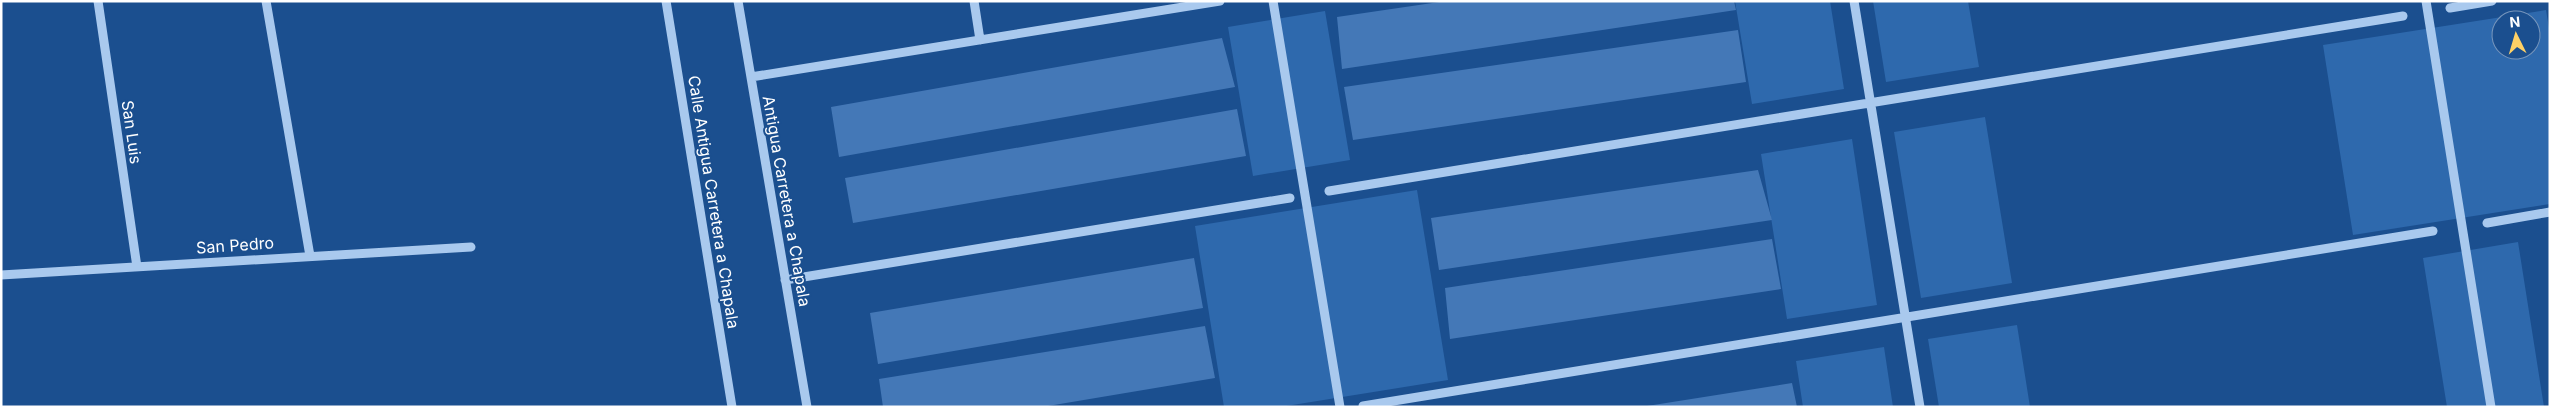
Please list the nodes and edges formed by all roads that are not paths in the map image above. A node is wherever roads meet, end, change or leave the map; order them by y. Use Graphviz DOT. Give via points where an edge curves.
graph roads {
  1 [pos="98,1"];
  2 [pos="266,1"];
  3 [pos="666,1"];
  4 [pos="738,1"];
  5 [pos="974,1"];
  6 [pos="1220,1"];
  7 [pos="1273,1"];
  8 [pos="1854,1"];
  9 [pos="2426,1"];
  10 [pos="2492,1"];
  11 [pos="1204,2"];
  12 [pos="2450,8"];
  13 [pos="2403,16"];
  14 [pos="980,40"];
  15 [pos="751,77"];
  16 [pos="1871,103"];
  17 [pos="1328,192"];
  18 [pos="1290,198"];
  19 [pos="2550,212"];
  20 [pos="2487,223"];
  21 [pos="2433,231"];
  22 [pos="471,246"];
  23 [pos="310,256"];
  24 [pos="137,267"];
  25 [pos="1,275"];
  26 [pos="785,280"];
  27 [pos="1905,318"];
  28 [pos="1363,406"];
  29 [pos="732,407"];
  30 [pos="807,407"];
  31 [pos="1340,407"];
  32 [pos="1920,407"];
  33 [pos="2491,407"];
  1 -- 24 [label="street, San Luis"];
  2 -- 23 [label="street"];
  3 -- 29 [label="street, Calle Antigua Carretera a Chapala"];
  4 -- 15 [label="street, Antigua Carretera a Chapala"];
  5 -- 14 [label="street"];
  6 -- 11 [label="street"];
  7 -- 31 [label="street"];
  8 -- 16 [label="street"];
  9 -- 33 [label="street"];
  10 -- 12 [label="street"];
  11 -- 14 [label="street"];
  13 -- 16 [label="street"];
  14 -- 15 [label="street"];
  15 -- 26 [label="street, Antigua Carretera a Chapala"];
  16 -- 17 [label="street"];
  16 -- 27 [label="street"];
  18 -- 26 [label="street"];
  19 -- 20 [label="street"];
  21 -- 27 [label="street"];
  22 -- 23 [label="street, San Pedro"];
  23 -- 24 [label="street, San Pedro"];
  24 -- 25 [label="street, San Pedro"];
  26 -- 30 [label="street, Antigua Carretera a Chapala"];
  27 -- 28 [label="street"];
  27 -- 32 [label="street"];
}
